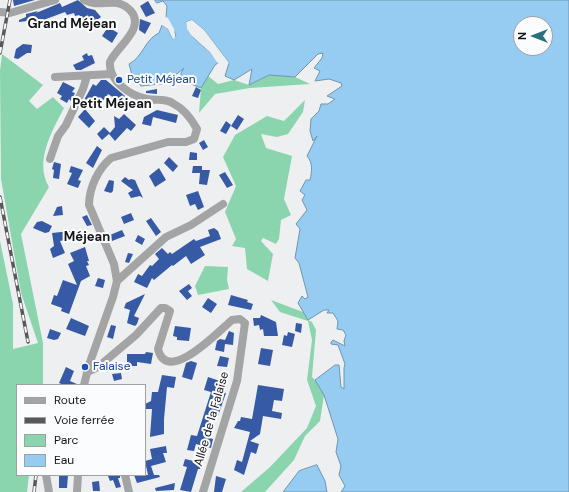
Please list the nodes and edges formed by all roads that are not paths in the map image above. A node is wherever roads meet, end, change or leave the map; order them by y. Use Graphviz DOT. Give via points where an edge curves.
graph roads {
  1 [pos="55,0"];
  2 [pos="84,0"];
  3 [pos="42,2"];
  4 [pos="0,12"];
  5 [pos="111,74"];
  6 [pos="87,76"];
  7 [pos="55,77"];
  8 [pos="50,159"];
  9 [pos="223,204"];
  10 [pos="117,281"];
  11 [pos="87,372"];
  12 [pos="84,384"];
  13 [pos="46,476"];
  14 [pos="78,476"];
  15 [pos="125,476"];
  16 [pos="49,492"];
  17 [pos="77,492"];
  18 [pos="130,492"];
  19 [pos="202,492"];
  1 -- 3 [label="street"];
  2 -- 5 [label="street" via="92,4 117,3 126,6 134,14 134,28 112,58 109,68"];
  3 -- 4 [label="street" via="10,13"];
  5 -- 6 [label="street"];
  5 -- 10 [label="street" via="117,82 137,97 174,104 197,129 194,139 186,142 168,142 111,158 96,178 90,194 90,205 114,264"];
  6 -- 7 [label="street"];
  6 -- 8 [label="street" via="66,125 58,136"];
  9 -- 10 [label="street" via="191,225 166,237"];
  10 -- 11 [label="street"];
  11 -- 12 [label="street"];
  11 -- 19 [label="street, Allée de la Falaise" via="98,367 136,335 161,308 170,312 158,349 164,360 173,363 184,360 232,320 240,319 245,323 237,381"];
  13 -- 16 [label="street"];
  14 -- 17 [label="street"];
  15 -- 18 [label="street"];
}
